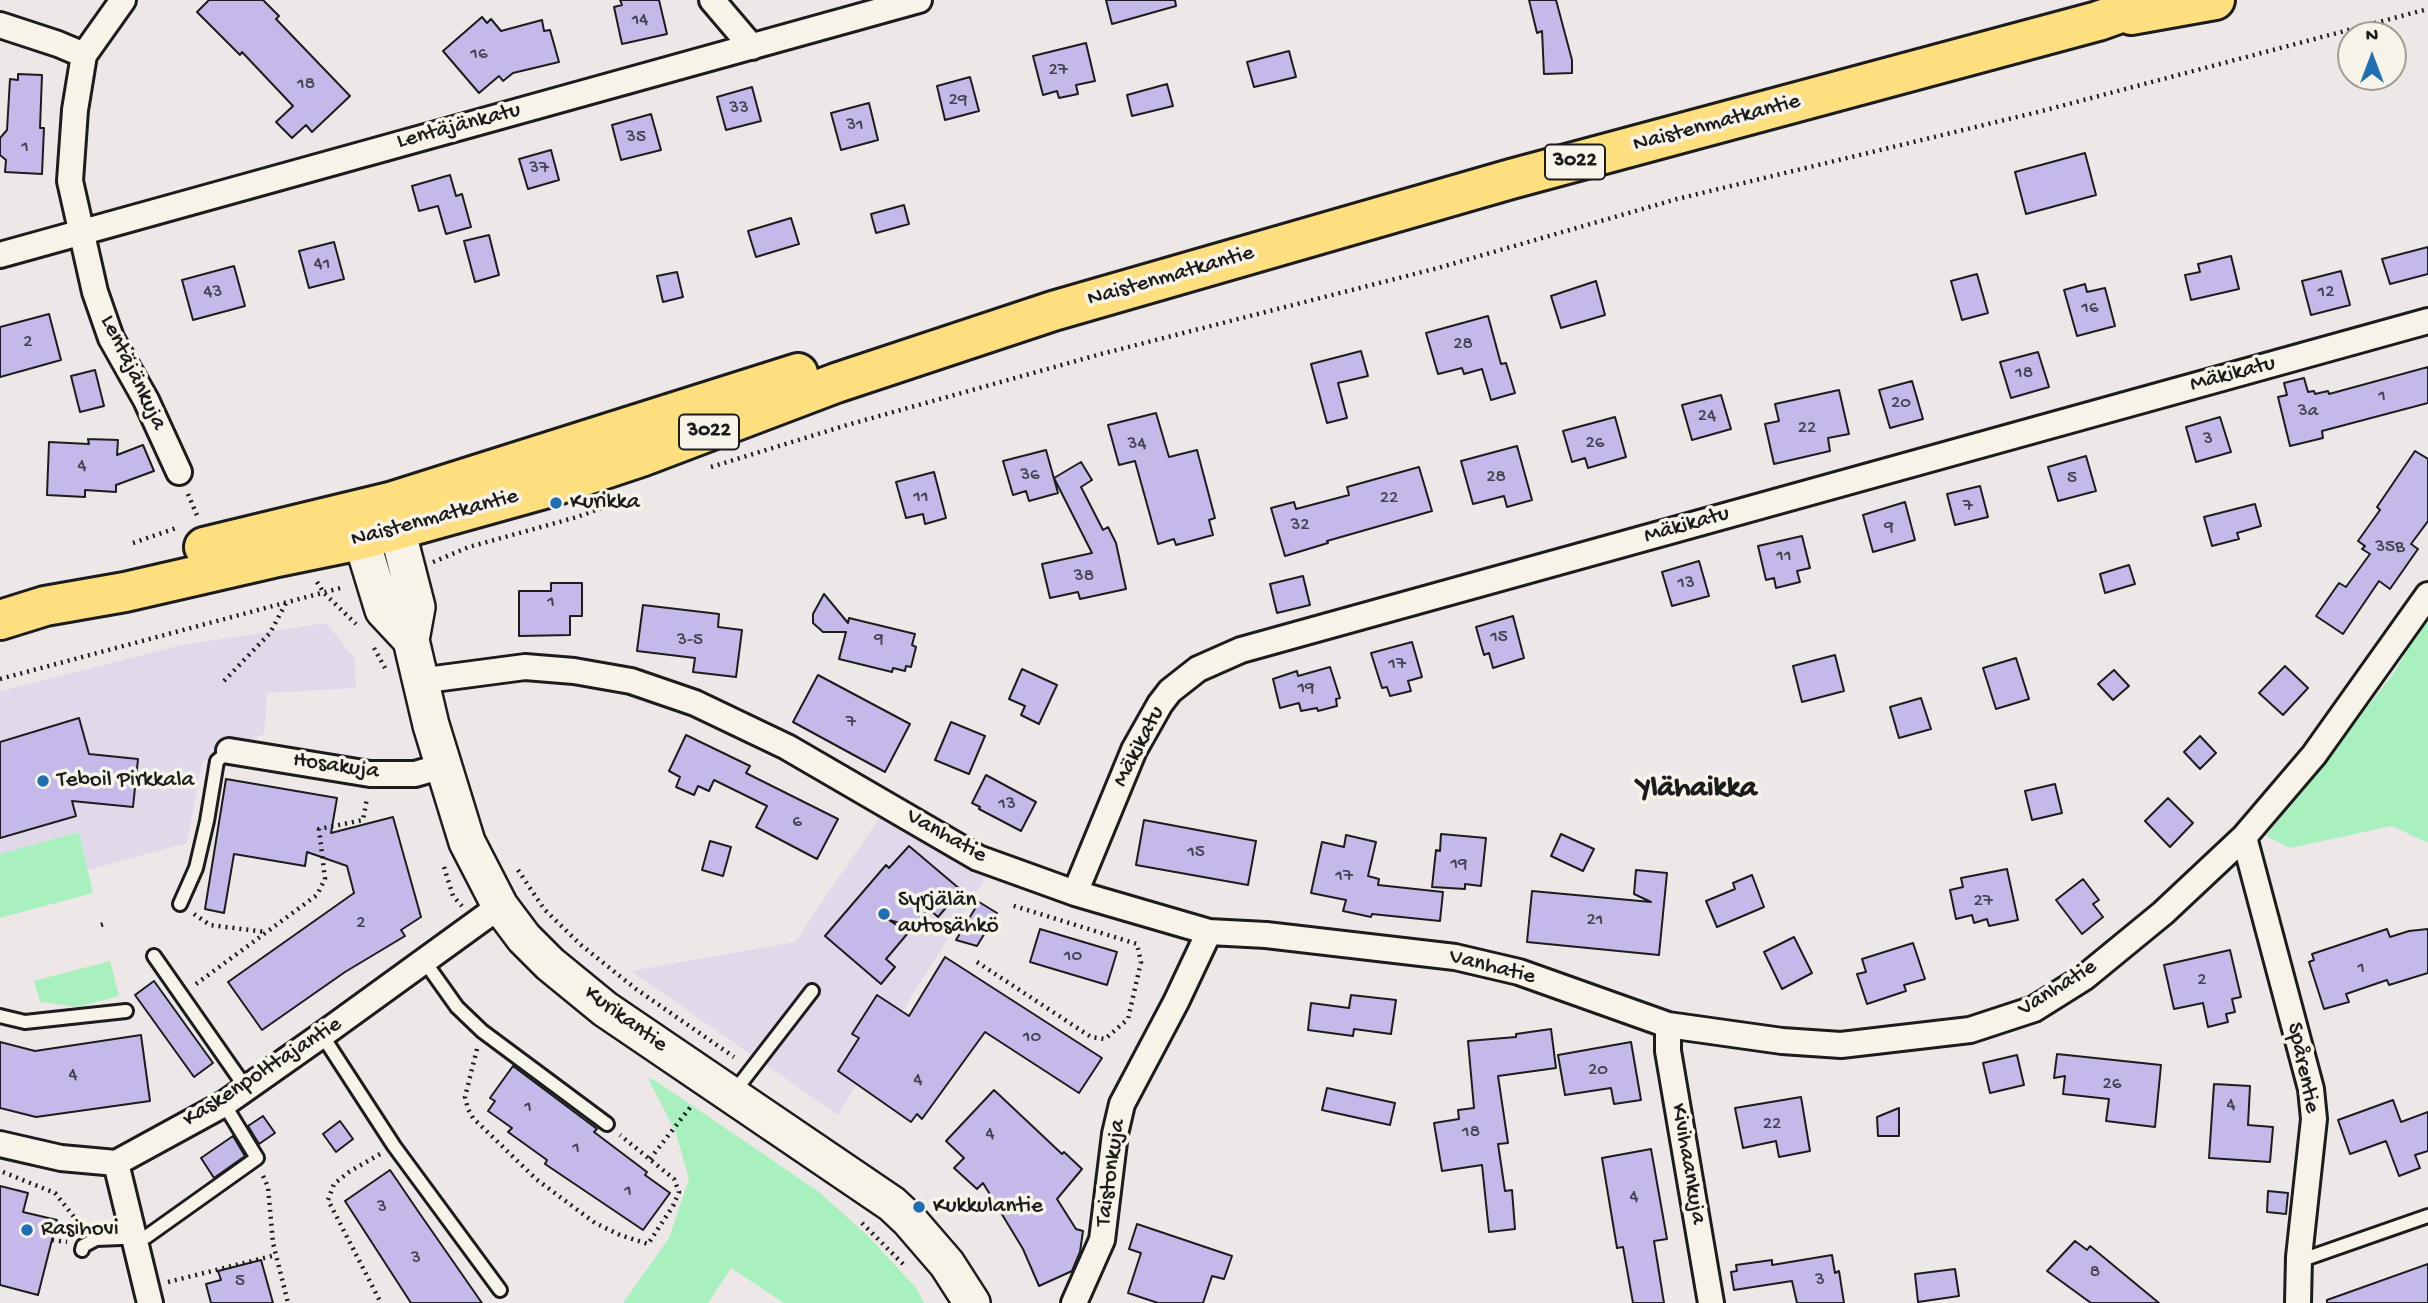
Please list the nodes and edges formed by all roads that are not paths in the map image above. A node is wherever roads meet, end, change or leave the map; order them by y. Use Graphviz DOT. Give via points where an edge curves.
graph roads {
  1 [pos="123,0"];
  2 [pos="712,0"];
  3 [pos="919,0"];
  4 [pos="2157,0"];
  5 [pos="2215,0"];
  6 [pos="2098,21"];
  7 [pos="0,25"];
  8 [pos="752,47"];
  9 [pos="84,55"];
  10 [pos="82,232"];
  11 [pos="0,255"];
  12 [pos="2428,321"];
  13 [pos="179,472"];
  14 [pos="394,517"];
  15 [pos="357,526"];
  16 [pos="2428,595"];
  17 [pos="0,620"];
  18 [pos="411,640"];
  19 [pos="419,681"];
  20 [pos="229,751"];
  21 [pos="443,766"];
  22 [pos="2245,837"];
  23 [pos="1075,892"];
  24 [pos="180,904"];
  25 [pos="500,906"];
  26 [pos="1209,932"];
  27 [pos="154,956"];
  28 [pos="425,962"];
  29 [pos="812,991"];
  30 [pos="126,1011"];
  31 [pos="0,1016"];
  32 [pos="1668,1025"];
  33 [pos="322,1035"];
  34 [pos="741,1082"];
  35 [pos="246,1088"];
  36 [pos="224,1104"];
  37 [pos="607,1124"];
  38 [pos="0,1144"];
  39 [pos="116,1163"];
  40 [pos="2428,1216"];
  41 [pos="134,1238"];
  42 [pos="82,1250"];
  43 [pos="2299,1261"];
  44 [pos="500,1290"];
  45 [pos="157,1293"];
  46 [pos="972,1303"];
  47 [pos="1074,1303"];
  48 [pos="1711,1303"];
  49 [pos="2298,1303"];
  1 -- 9 [label="street"];
  2 -- 8 [label="street"];
  3 -- 8 [label="street, Lentäjänkatu"];
  4 -- 6 [label="main road, Naistenmatkantie / 3022"];
  5 -- 6 [label="main road, Naistenmatkantie / 3022"];
  6 -- 14 [label="main road, Naistenmatkantie / 3022" via="1511,180 1053,311 836,383 551,487"];
  7 -- 9 [label="street"];
  8 -- 10 [label="street, Lentäjänkatu"];
  9 -- 10 [label="street, Lentäjänkuja" via="70,181"];
  10 -- 11 [label="street, Lentäjänkatu"];
  10 -- 13 [label="street, Lentäjänkuja" via="111,338"];
  12 -- 23 [label="street, Mäkikatu" via="1241,650 1198,669 1160,704 1135,750"];
  14 -- 15 [label="main road, Naistenmatkantie / 3022"];
  14 -- 18 [label="main road, Kurikantie" via="417,607"];
  15 -- 17 [label="main road, Naistenmatkantie / 3022" via="297,523 145,562 45,606"];
  15 -- 18 [label="main road" via="383,610"];
  16 -- 22 [label="street, Vanhatie" via="2314,755"];
  18 -- 19 [label="main road, Kurikantie"];
  19 -- 21 [label="main road, Kurikantie"];
  19 -- 23 [label="street, Vanhatie" via="525,667 631,681 695,703 788,747 978,858"];
  20 -- 21 [label="street, Hosakuja" via="370,774 415,774"];
  20 -- 24 [label="lane" via="217,761 196,868"];
  21 -- 25 [label="main road, Kurikantie" via="467,842"];
  22 -- 32 [label="street, Vanhatie" via="2085,977 2034,1009 2008,1019 1970,1030 1841,1045"];
  22 -- 43 [label="street, Spårentie" via="2315,1119"];
  23 -- 26 [label="street, Vanhatie"];
  25 -- 28 [label="street, Kaskenpolttajantie"];
  25 -- 34 [label="main road, Kurikantie" via="550,964 605,1009"];
  26 -- 32 [label="street, Vanhatie" via="1455,957 1519,972"];
  26 -- 47 [label="street, Taistonkuja" via="1122,1104 1102,1240"];
  27 -- 35 [label="lane"];
  28 -- 33 [label="street, Kaskenpolttajantie"];
  28 -- 37 [label="lane" via="457,1007 482,1031"];
  29 -- 34 [label="lane"];
  30 -- 31 [label="lane" via="25,1021"];
  32 -- 48 [label="street, Kivihaankuja" via="1668,1051"];
  33 -- 35 [label="street, Kaskenpolttajantie"];
  33 -- 44 [label="lane" via="394,1146"];
  34 -- 46 [label="main road, Kurikantie" via="909,1220 947,1264"];
  35 -- 36 [label="street, Kaskenpolttajantie"];
  36 -- 39 [label="street, Kaskenpolttajantie"];
  36 -- 41 [label="lane" via="257,1158 146,1237"];
  38 -- 39 [label="street" via="61,1158"];
  39 -- 41 [label="street"];
  40 -- 43 [label="lane"];
  41 -- 42 [label="lane" via="96,1239"];
  41 -- 45 [label="street"];
  43 -- 49 [label="street, Spårentie"];
}
